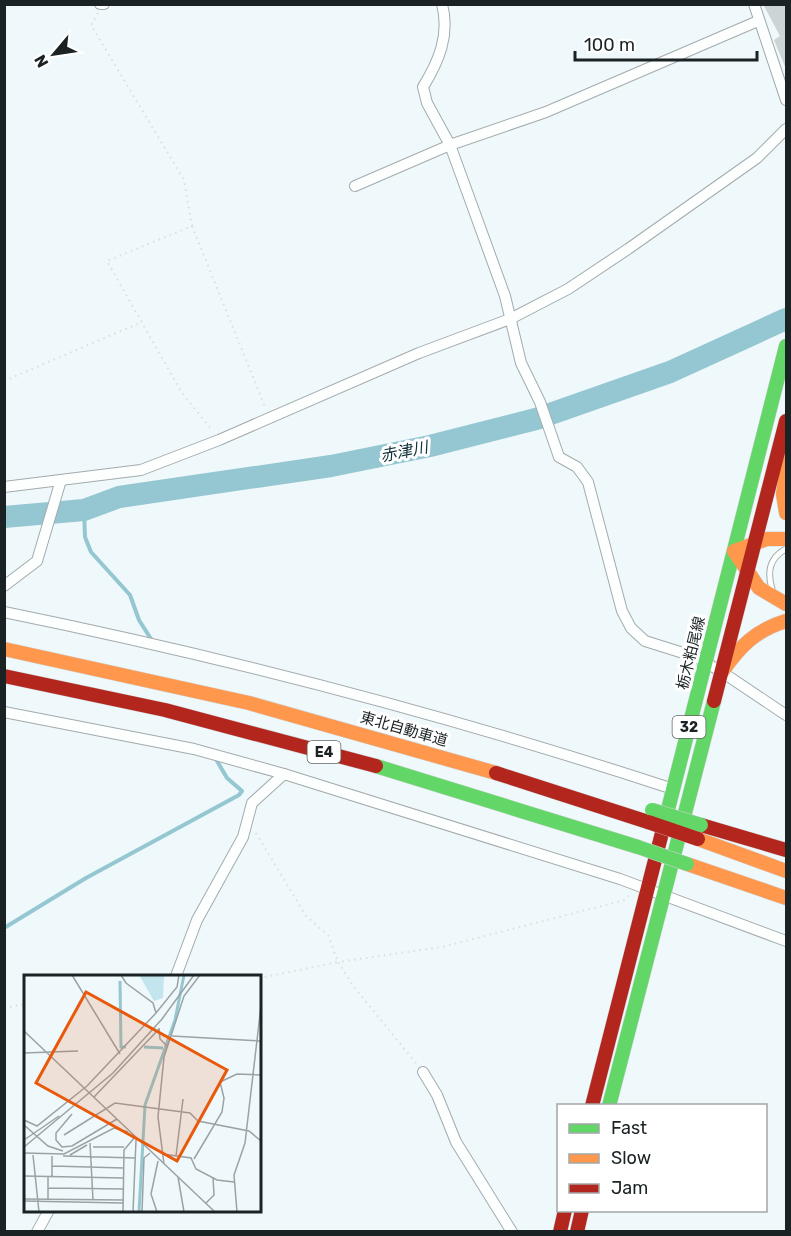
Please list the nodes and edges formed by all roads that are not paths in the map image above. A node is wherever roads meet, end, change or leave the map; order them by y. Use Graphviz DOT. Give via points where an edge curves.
graph roads {
  1 [pos="442,4"];
  2 [pos="754,4"];
  3 [pos="758,21"];
  4 [pos="786,100"];
  5 [pos="786,129"];
  6 [pos="450,145"];
  7 [pos="355,186"];
  8 [pos="510,319"];
  9 [pos="786,348"];
  10 [pos="784,366"];
  11 [pos="786,421"];
  12 [pos="783,435"];
  13 [pos="61,480"];
  14 [pos="4,487"];
  15 [pos="786,513"];
  16 [pos="786,539"];
  17 [pos="755,543"];
  18 [pos="786,549"];
  19 [pos="734,552"];
  20 [pos="747,573"];
  21 [pos="4,586"];
  22 [pos="786,604"];
  23 [pos="4,612"];
  24 [pos="786,621"];
  25 [pos="4,649"];
  26 [pos="705,663"];
  27 [pos="722,672"];
  28 [pos="4,676"];
  29 [pos="4,712"];
  30 [pos="786,716"];
  31 [pos="284,774"];
  32 [pos="673,789"];
  33 [pos="700,832"];
  34 [pos="786,850"];
  35 [pos="786,871"];
  36 [pos="641,887"];
  37 [pos="663,895"];
  38 [pos="786,898"];
  39 [pos="786,941"];
  40 [pos="176,975"];
  41 [pos="423,1072"];
  42 [pos="592,1104"];
  43 [pos="610,1104"];
  44 [pos="48,1212"];
  45 [pos="565,1212"];
  46 [pos="582,1212"];
  47 [pos="36,1232"];
  48 [pos="512,1232"];
  49 [pos="560,1232"];
  50 [pos="577,1232"];
  1 -- 6 [label="street" via="446,29 437,63 423,87 427,103"];
  2 -- 3 [label="street"];
  3 -- 4 [label="street"];
  3 -- 6 [label="street" via="546,112"];
  5 -- 8 [label="street" via="757,158 628,249 568,289"];
  6 -- 7 [label="street"];
  6 -- 8 [label="street"];
  8 -- 13 [label="street" via="141,470"];
  8 -- 26 [label="street" via="521,363 559,457 577,467 588,482 613,579 631,628 645,641"];
  9 -- 10 [label="main road, 栃木粕尾線 / 32"];
  10 -- 19 [label="main road, 栃木粕尾線 / 32"];
  11 -- 12 [label="main road, 32"];
  12 -- 15 [label="main road"];
  12 -- 17 [label="main road, 32"];
  13 -- 14 [label="street"];
  13 -- 21 [label="street" via="37,561"];
  16 -- 17 [label="main road"];
  17 -- 19 [label="main road"];
  17 -- 20 [label="main road, 32"];
  18 -- 22 [label="lane" via="769,566 768,576 772,589"];
  19 -- 20 [label="main road"];
  19 -- 26 [label="main road, 栃木粕尾線 / 32"];
  20 -- 22 [label="main road" via="759,588"];
  20 -- 27 [label="main road, 32"];
  23 -- 32 [label="street" via="234,663 542,746"];
  24 -- 27 [label="main road" via="768,626 741,644"];
  25 -- 33 [label="main road, 東北自動車道 / E4, bridge" via="300,716"];
  26 -- 27 [label="street"];
  26 -- 32 [label="main road, 栃木粕尾線 / 32"];
  27 -- 30 [label="street"];
  27 -- 37 [label="main road, 32"];
  28 -- 38 [label="main road, E4, bridge" via="290,742 432,782"];
  29 -- 31 [label="street" via="194,749"];
  31 -- 36 [label="street"];
  31 -- 40 [label="street" via="252,803 243,837 197,920"];
  32 -- 36 [label="main road, 栃木粕尾線 / 32"];
  33 -- 34 [label="main road"];
  33 -- 35 [label="main road, 東北自動車道 / E4"];
  36 -- 37 [label="street"];
  36 -- 42 [label="main road, 栃木粕尾線 / 32"];
  37 -- 39 [label="street"];
  37 -- 43 [label="main road, 32"];
  41 -- 48 [label="street" via="456,1142"];
  44 -- 47 [label="street"];
  45 -- 49 [label="main road"];
  46 -- 50 [label="main road"];
}
